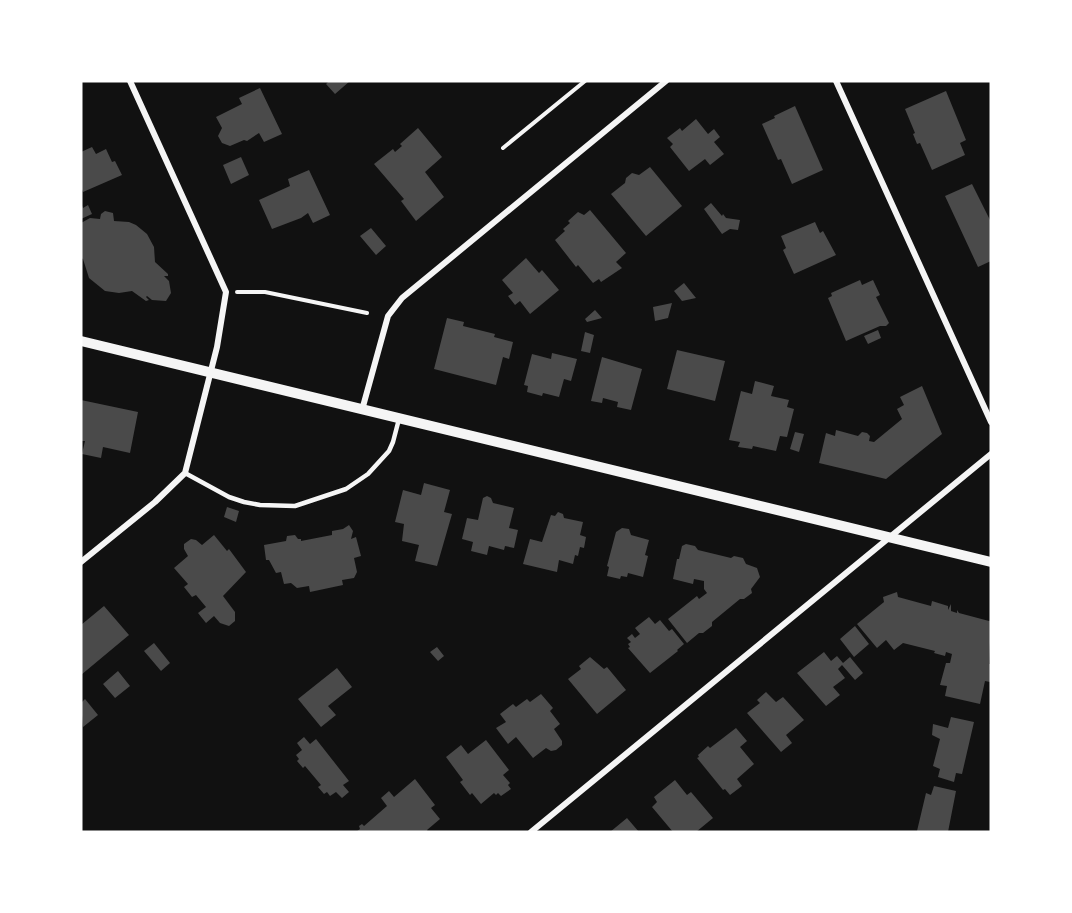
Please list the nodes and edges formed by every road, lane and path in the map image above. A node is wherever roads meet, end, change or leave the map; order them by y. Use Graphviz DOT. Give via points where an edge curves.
graph roads {
  1 [pos="130,81"];
  2 [pos="585,81"];
  3 [pos="666,81"];
  4 [pos="836,81"];
  5 [pos="503,148"];
  6 [pos="226,292"];
  7 [pos="367,313"];
  8 [pos="81,341"];
  9 [pos="210,373"];
  10 [pos="362,410"];
  11 [pos="399,419"];
  12 [pos="991,422"];
  13 [pos="991,454"];
  14 [pos="184,472"];
  15 [pos="890,537"];
  16 [pos="81,562"];
  17 [pos="991,562"];
  18 [pos="531,832"];
  1 -- 6 [label="street"];
  2 -- 5 [label="path"];
  3 -- 10 [label="street" via="402,298 388,316"];
  4 -- 12 [label="street"];
  6 -- 7 [label="path" via="265,292"];
  6 -- 9 [label="street"];
  8 -- 9 [label="street"];
  9 -- 10 [label="street"];
  9 -- 14 [label="street"];
  10 -- 11 [label="street"];
  11 -- 14 [label="lane" via="388,452 368,474 346,489 295,506 244,502"];
  11 -- 15 [label="street"];
  13 -- 15 [label="street"];
  14 -- 16 [label="street" via="155,502"];
  15 -- 17 [label="street"];
  15 -- 18 [label="street"];
}
